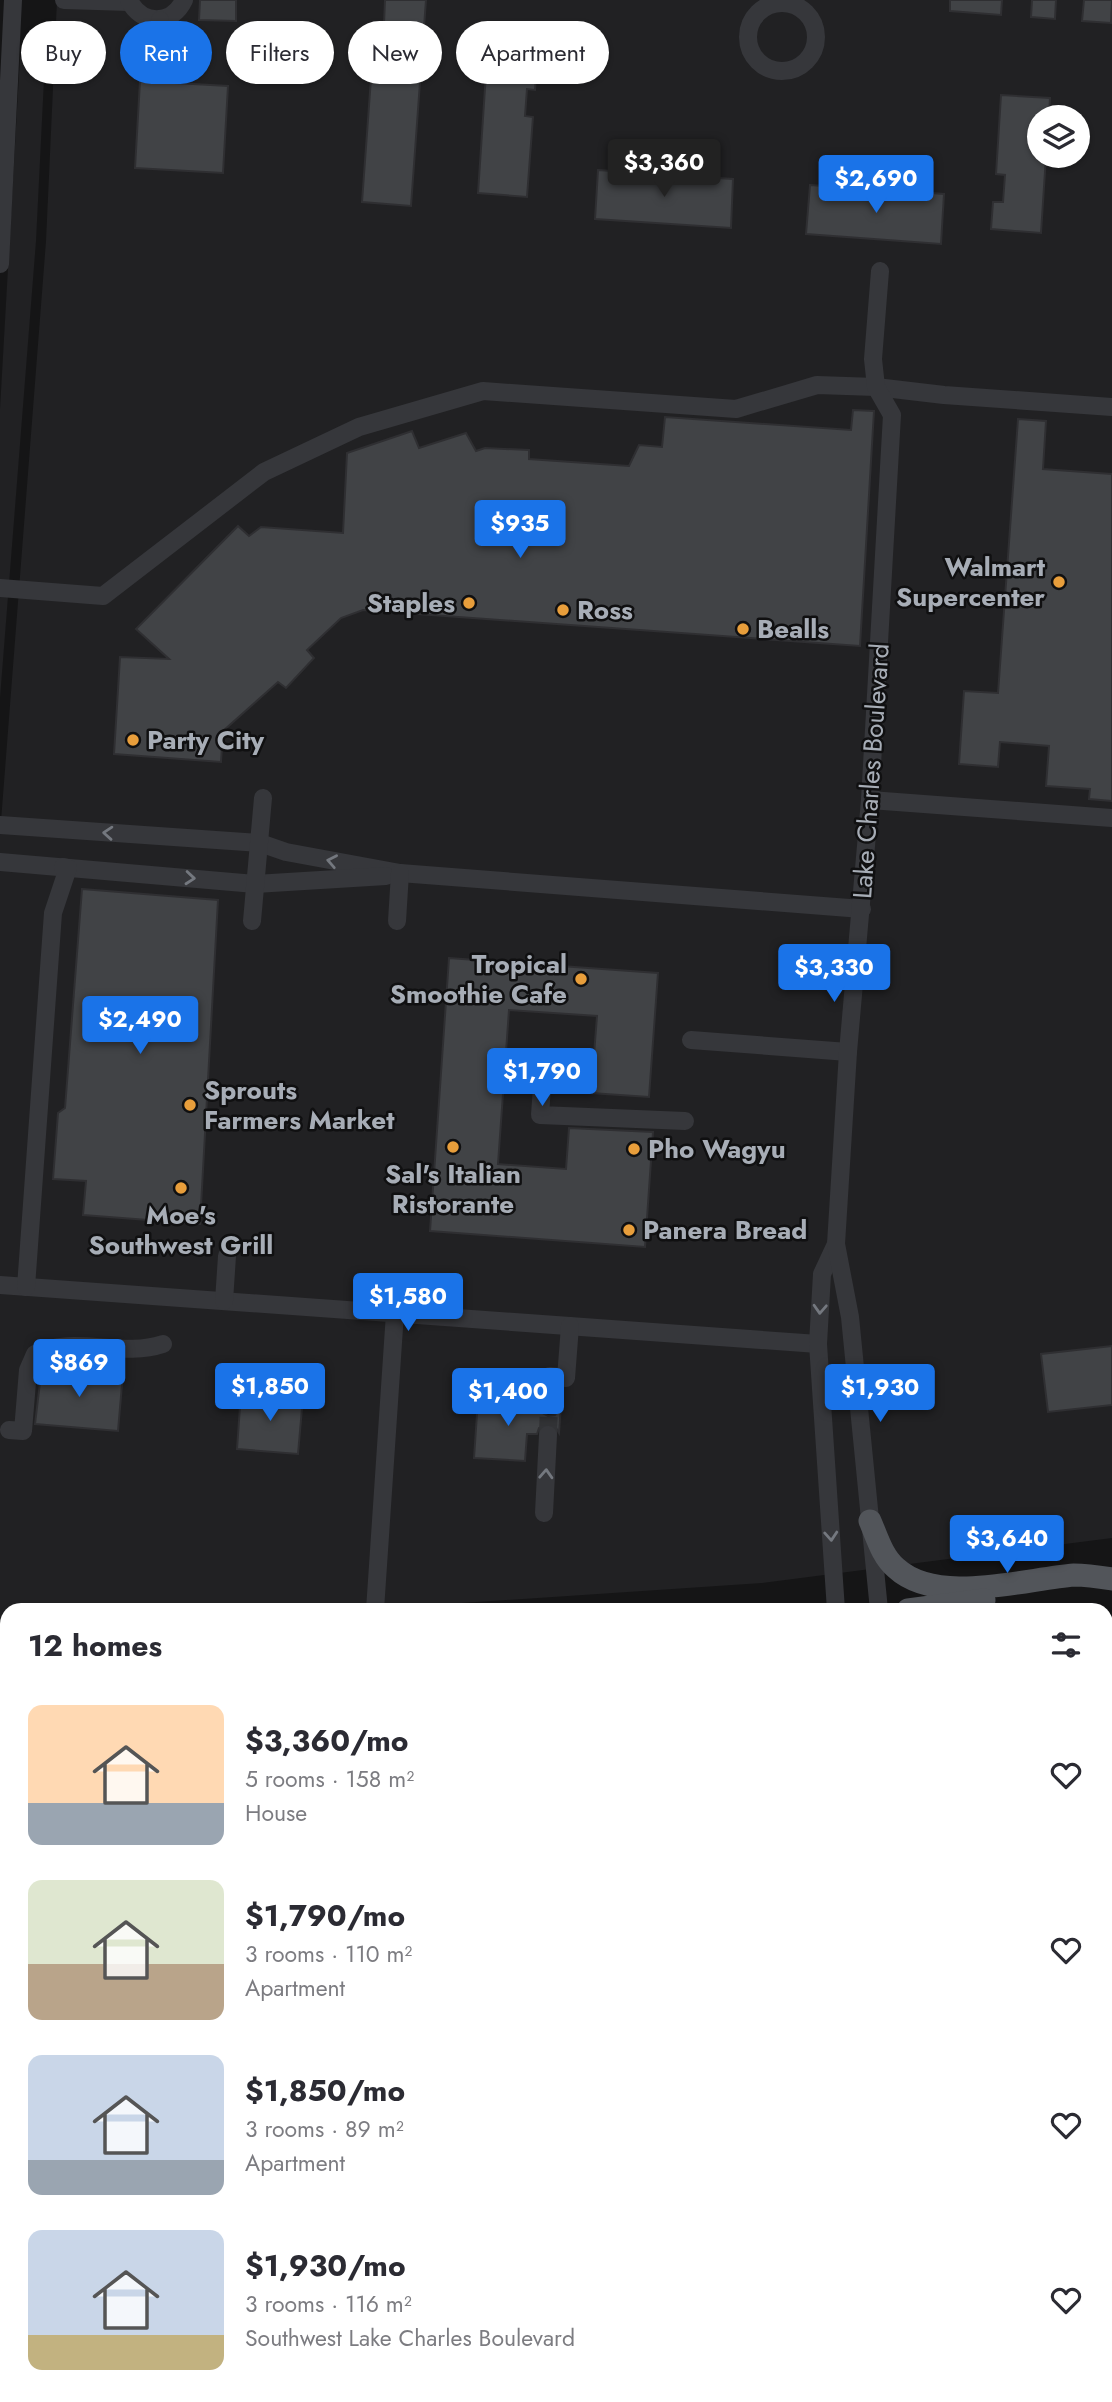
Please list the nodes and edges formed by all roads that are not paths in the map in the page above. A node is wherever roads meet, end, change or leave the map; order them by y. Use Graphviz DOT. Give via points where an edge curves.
graph roads {
  1 [pos="13,0"];
  2 [pos="64,0"];
  3 [pos="184,0"];
  4 [pos="129,1"];
  5 [pos="160,20"];
  6 [pos="0,264"];
  7 [pos="880,271"];
  8 [pos="876,387"];
  9 [pos="1112,407"];
  10 [pos="0,588"];
  11 [pos="264,798"];
  12 [pos="870,800"];
  13 [pos="1112,818"];
  14 [pos="0,825"];
  15 [pos="260,843"];
  16 [pos="0,862"];
  17 [pos="65,867"];
  18 [pos="400,873"];
  19 [pos="255,884"];
  20 [pos="862,909"];
  21 [pos="253,921"];
  22 [pos="397,921"];
  23 [pos="691,1040"];
  24 [pos="848,1052"];
  25 [pos="544,1059"];
  26 [pos="685,1121"];
  27 [pos="836,1244"];
  28 [pos="227,1256"];
  29 [pos="0,1285"];
  30 [pos="26,1287"];
  31 [pos="224,1301"];
  32 [pos="395,1312"];
  33 [pos="570,1326"];
  34 [pos="163,1344"];
  35 [pos="818,1344"];
  36 [pos="549,1405"];
  37 [pos="9,1430"];
  38 [pos="548,1435"];
  39 [pos="544,1513"];
  40 [pos="870,1521"];
  41 [pos="1112,1581"];
  42 [pos="375,1603"];
  43 [pos="836,1603"];
  44 [pos="878,1603"];
  45 [pos="957,1603"];
  1 -- 6 [label="street"];
  2 -- 4 [label="street"];
  3 -- 5 [label="street" via="178,11"];
  4 -- 5 [label="street" via="142,16"];
  7 -- 8 [label="street" via="873,359"];
  8 -- 9 [label="street"];
  8 -- 10 [label="street" via="817,385 736,409 483,391 359,427 264,472 103,596"];
  8 -- 12 [label="street, Lake Charles Boulevard" via="892,415"];
  11 -- 15 [label="street"];
  12 -- 13 [label="street"];
  12 -- 20 [label="street, Lake Charles Boulevard"];
  15 -- 14 [label="street, one-way"];
  18 -- 15 [label="street, one-way"];
  15 -- 19 [label="street"];
  16 -- 17 [label="street"];
  17 -- 19 [label="street, one-way"];
  17 -- 30 [label="street" via="54,913"];
  18 -- 19 [label="street"];
  18 -- 20 [label="street"];
  18 -- 22 [label="street"];
  19 -- 21 [label="street"];
  20 -- 24 [label="street, Lake Charles Boulevard"];
  23 -- 24 [label="street"];
  24 -- 27 [label="street, Lake Charles Boulevard"];
  25 -- 26 [label="street" via="540,1115"];
  27 -- 35 [label="street, one-way" via="822,1274"];
  27 -- 40 [label="street" via="850,1318"];
  28 -- 31 [label="street"];
  29 -- 30 [label="street"];
  30 -- 31 [label="street"];
  31 -- 32 [label="street"];
  32 -- 33 [label="street"];
  32 -- 42 [label="street"];
  33 -- 35 [label="street"];
  33 -- 36 [label="street" via="566,1378 550,1376"];
  34 -- 37 [label="street" via="143,1351 50,1346 35,1354 28,1370 23,1431"];
  35 -- 43 [label="street, one-way"];
  39 -- 38 [label="street, one-way"];
  40 -- 41 [label="main road" via="897,1570 937,1586 964,1588 1077,1575"];
  40 -- 44 [label="street"];
  41 -- 45 [label="main road"];
}
